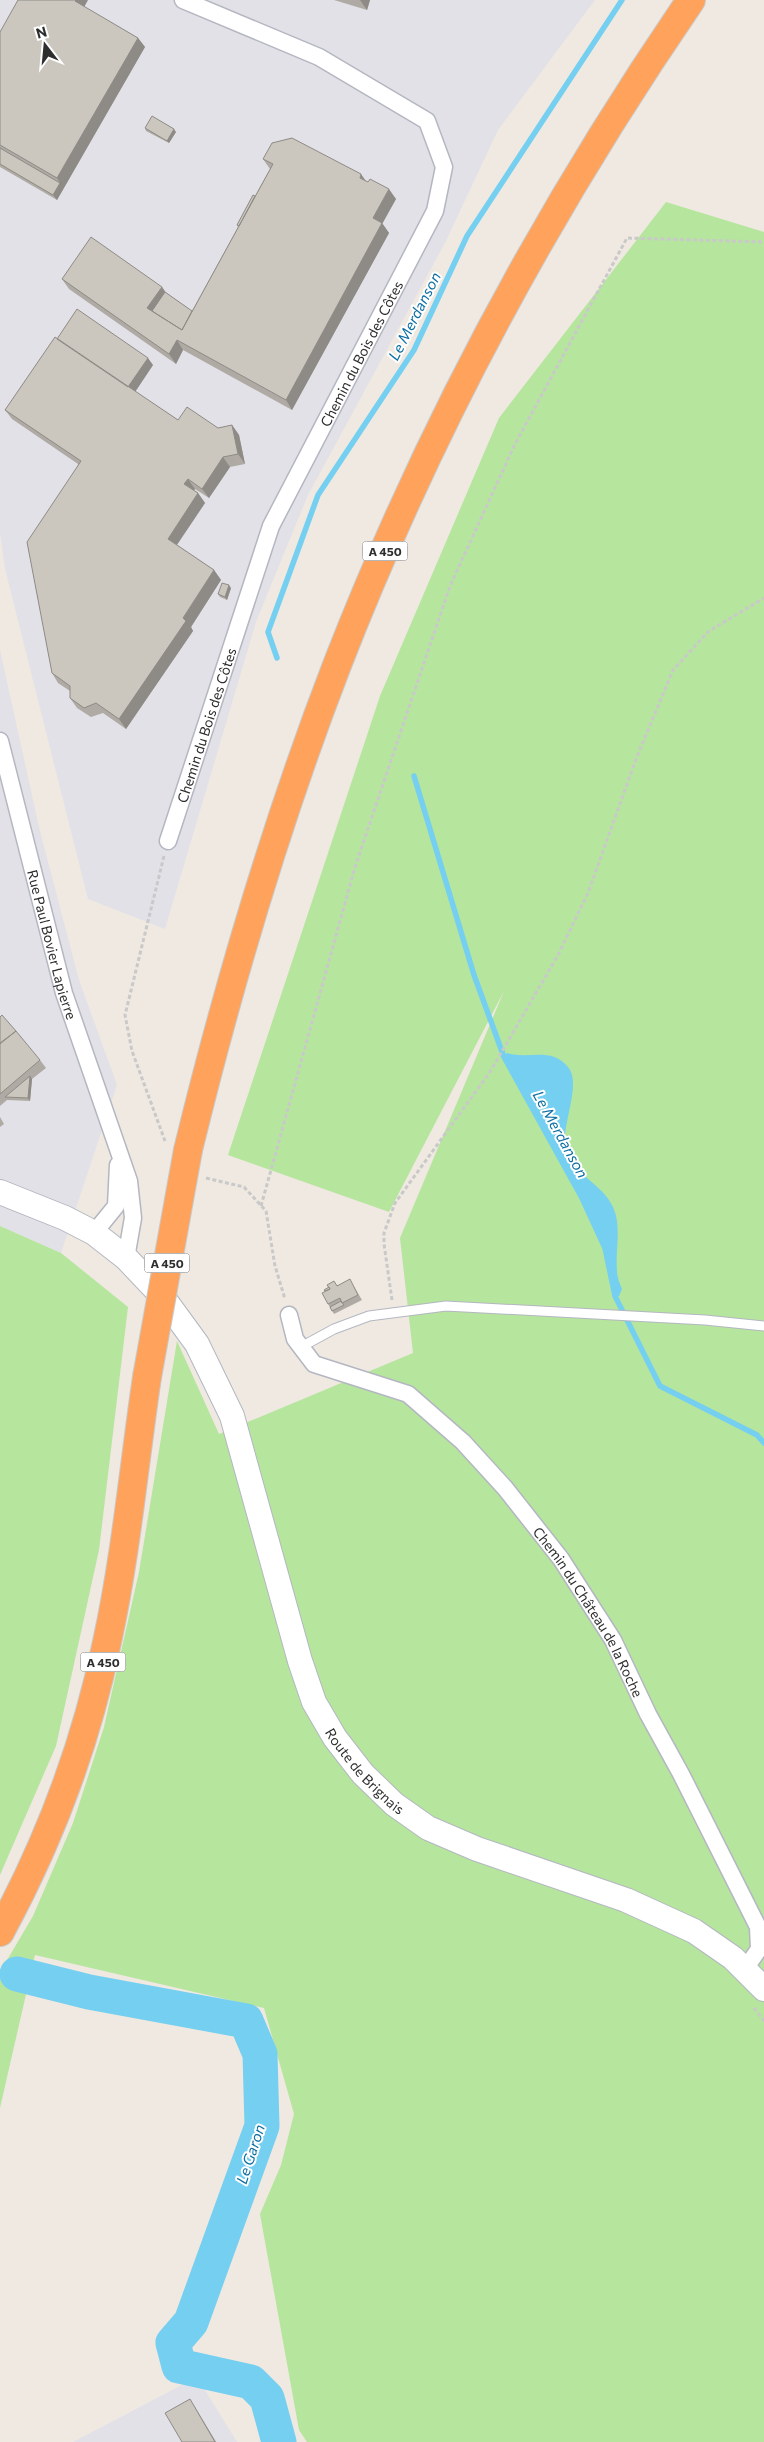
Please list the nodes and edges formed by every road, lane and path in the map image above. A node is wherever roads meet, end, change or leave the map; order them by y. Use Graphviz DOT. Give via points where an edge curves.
graph roads {
  1 [pos="182,0"];
  2 [pos="691,0"];
  3 [pos="764,242"];
  4 [pos="764,598"];
  5 [pos="0,741"];
  6 [pos="168,841"];
  7 [pos="117,1145"];
  8 [pos="0,1192"];
  9 [pos="261,1206"];
  10 [pos="94,1233"];
  11 [pos="126,1258"];
  12 [pos="394,1313"];
  13 [pos="289,1315"];
  14 [pos="764,1326"];
  15 [pos="300,1347"];
  16 [pos="0,1932"];
  17 [pos="745,1969"];
  18 [pos="764,1989"];
  1 -- 6 [label="street, Chemin du Bois des Côtes" via="318,57 427,121 444,168 435,211 270,526"];
  2 -- 16 [label="highway, A 450, bridge" via="610,123 512,290 427,457 338,664 263,877 188,1150 147,1377 120,1578 98,1685 81,1744 46,1840"];
  3 -- 9 [label="path" via="627,238 515,444 450,586 355,868"];
  4 -- 12 [label="path" via="709,631 673,670 636,759 588,893 558,955 490,1072 395,1203 384,1232"];
  5 -- 7 [label="street, Rue Paul Bovier Lapierre" via="64,993"];
  7 -- 10 [label="street, Rue Paul Bovier Lapierre" via="116,1206"];
  7 -- 11 [label="street, Rue Paul Bovier Lapierre" via="129,1182 133,1218"];
  8 -- 10 [label="street, Route de Brignais"];
  10 -- 11 [label="street, Route de Brignais"];
  11 -- 17 [label="street, Route de Brignais" via="162,1296 197,1344 232,1416 314,1702 335,1738 363,1774 394,1804 428,1828 665,1916 710,1941"];
  12 -- 14 [label="lane" via="446,1306"];
  12 -- 15 [label="lane" via="369,1316"];
  13 -- 15 [label="street, Chemin du Château de la Roche"];
  15 -- 17 [label="street, Chemin du Château de la Roche" via="314,1364 408,1394 463,1442 505,1488 561,1559 613,1640 758,1927 759,1949"];
  17 -- 18 [label="street, Route de Brignais"];
}
